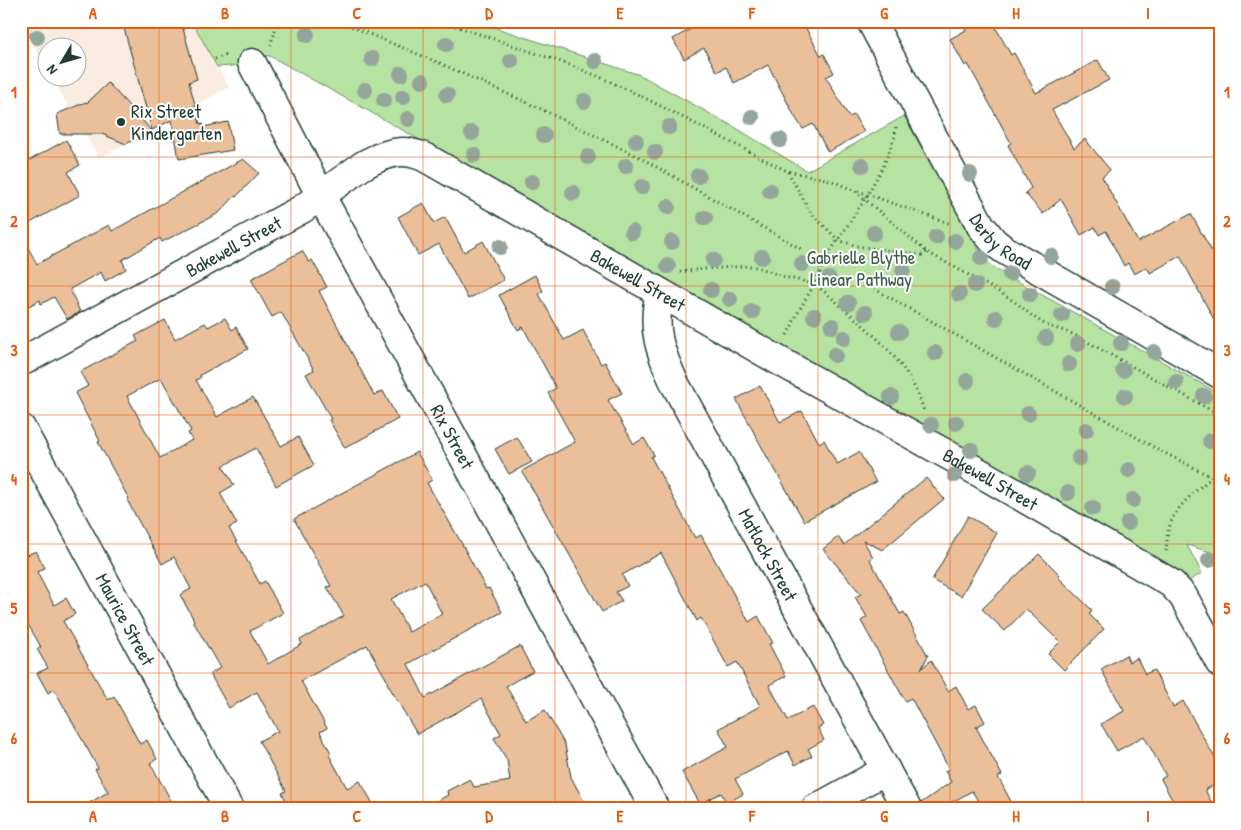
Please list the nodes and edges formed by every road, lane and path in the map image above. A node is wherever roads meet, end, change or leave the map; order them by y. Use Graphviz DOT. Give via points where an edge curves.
graph roads {
  1 [pos="277,21"];
  2 [pos="338,21"];
  3 [pos="441,21"];
  4 [pos="871,21"];
  5 [pos="274,35"];
  6 [pos="252,63"];
  7 [pos="908,89"];
  8 [pos="787,171"];
  9 [pos="321,196"];
  10 [pos="866,197"];
  11 [pos="979,222"];
  12 [pos="838,240"];
  13 [pos="803,250"];
  14 [pos="927,252"];
  15 [pos="857,279"];
  16 [pos="668,283"];
  17 [pos="814,285"];
  18 [pos="776,359"];
  19 [pos="21,362"];
  20 [pos="1220,374"];
  21 [pos="1220,415"];
  22 [pos="21,428"];
  23 [pos="933,446"];
  24 [pos="1212,476"];
  25 [pos="1220,480"];
  26 [pos="1159,576"];
  27 [pos="1220,663"];
  28 [pos="886,770"];
  29 [pos="229,809"];
  30 [pos="655,809"];
  31 [pos="815,809"];
  32 [pos="907,809"];
  1 -- 5 [label="path"];
  2 -- 13 [label="path" via="446,66 639,157"];
  3 -- 8 [label="path" via="602,78"];
  4 -- 7 [label="street, Derby Road"];
  6 -- 9 [label="street, Rix Street"];
  7 -- 10 [label="path" via="889,154"];
  7 -- 11 [label="street, Derby Road"];
  8 -- 10 [label="path" via="830,180"];
  8 -- 12 [label="path" via="811,213"];
  9 -- 16 [label="street, Bakewell Street" via="372,160 393,153 411,152"];
  9 -- 19 [label="street, Bakewell Street"];
  9 -- 30 [label="street, Rix Street"];
  10 -- 11 [label="path" via="952,224"];
  10 -- 12 [label="path"];
  10 -- 14 [label="path"];
  11 -- 20 [label="street, Derby Road" via="1003,249"];
  12 -- 14 [label="path" via="856,246 922,255"];
  12 -- 17 [label="path"];
  14 -- 21 [label="path" via="996,290 1046,325 1073,334"];
  15 -- 24 [label="path" via="1157,449"];
  16 -- 17 [label="path" via="705,269 748,266"];
  16 -- 18 [label="street, Bakewell Street"];
  16 -- 28 [label="street, Matlock Street" via="656,311 657,332 675,384"];
  17 -- 18 [label="path"];
  17 -- 23 [label="path" via="868,329 908,374 922,402"];
  18 -- 23 [label="street, Bakewell Street"];
  22 -- 29 [label="street, Maurice Street"];
  23 -- 26 [label="street, Bakewell Street"];
  24 -- 25 [label="path"];
  24 -- 26 [label="path" via="1185,502 1173,519"];
  26 -- 27 [label="street, Bakewell Street" via="1183,596"];
  28 -- 31 [label="street"];
  28 -- 32 [label="street, Matlock Street"];
}
